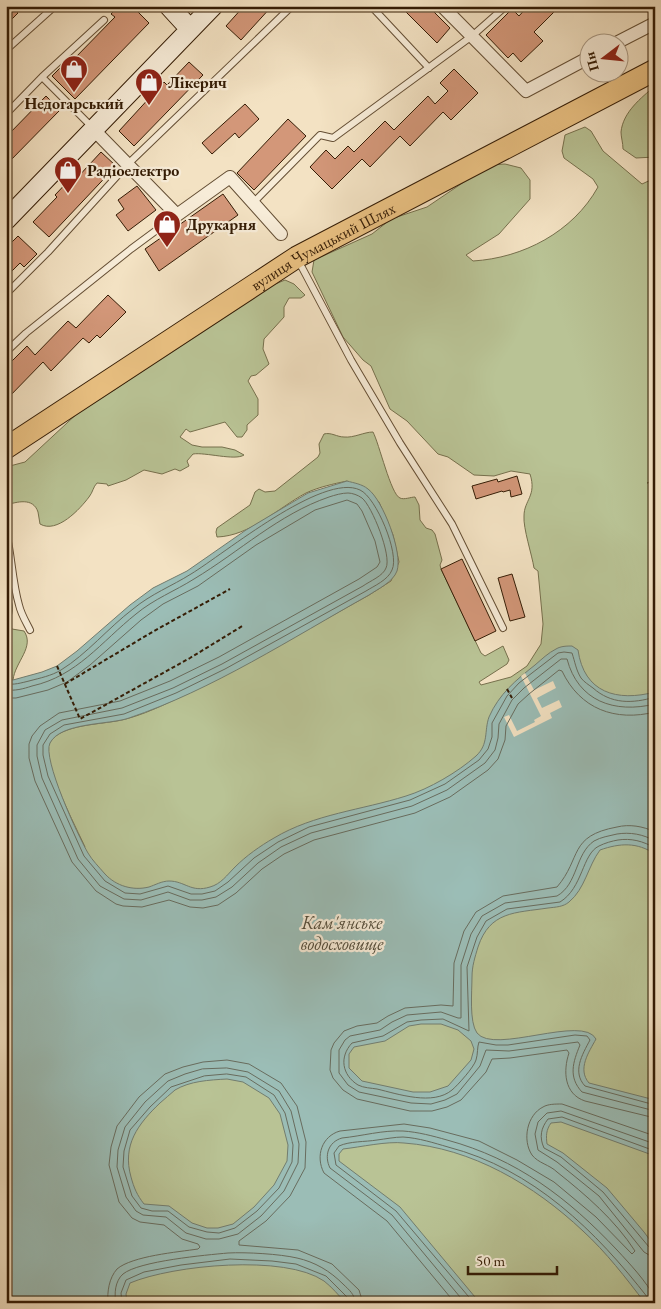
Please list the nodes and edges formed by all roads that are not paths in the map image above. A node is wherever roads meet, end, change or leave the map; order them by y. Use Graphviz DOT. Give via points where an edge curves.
graph roads {
  1 [pos="55,6"];
  2 [pos="169,6"];
  3 [pos="213,6"];
  4 [pos="292,6"];
  5 [pos="371,6"];
  6 [pos="442,6"];
  7 [pos="506,6"];
  8 [pos="104,20"];
  9 [pos="655,23"];
  10 [pos="190,29"];
  11 [pos="472,36"];
  12 [pos="628,37"];
  13 [pos="6,50"];
  14 [pos="578,63"];
  15 [pos="429,68"];
  16 [pos="655,70"];
  17 [pos="42,77"];
  18 [pos="6,114"];
  19 [pos="93,129"];
  20 [pos="128,164"];
  21 [pos="254,203"];
  22 [pos="177,215"];
  23 [pos="6,220"];
  24 [pos="282,234"];
  25 [pos="297,257"];
  26 [pos="6,294"];
  27 [pos="6,352"];
  28 [pos="6,448"];
  29 [pos="6,532"];
  30 [pos="503,628"];
  31 [pos="30,630"];
  1 -- 13 [label="lane"];
  2 -- 10 [label="main road"];
  3 -- 10 [label="main road"];
  4 -- 20 [label="lane"];
  5 -- 15 [label="lane"];
  6 -- 11 [label="street"];
  7 -- 11 [label="lane"];
  8 -- 17 [label="lane"];
  9 -- 12 [label="street"];
  10 -- 19 [label="main road"];
  11 -- 14 [label="street" via="526,91"];
  11 -- 15 [label="lane"];
  15 -- 21 [label="lane" via="333,138 320,135"];
  16 -- 25 [label="highway, вулиця Чумацький Шлях"];
  17 -- 18 [label="lane"];
  17 -- 19 [label="lane"];
  19 -- 20 [label="street"];
  19 -- 23 [label="main road"];
  20 -- 22 [label="street"];
  20 -- 26 [label="lane"];
  21 -- 22 [label="street" via="230,177"];
  21 -- 24 [label="street"];
  22 -- 27 [label="lane" via="26,332"];
  25 -- 28 [label="highway, вулиця Чумацький Шлях"];
  25 -- 30 [label="lane" via="351,360 452,524"];
  29 -- 31 [label="lane" via="19,607"];
}
